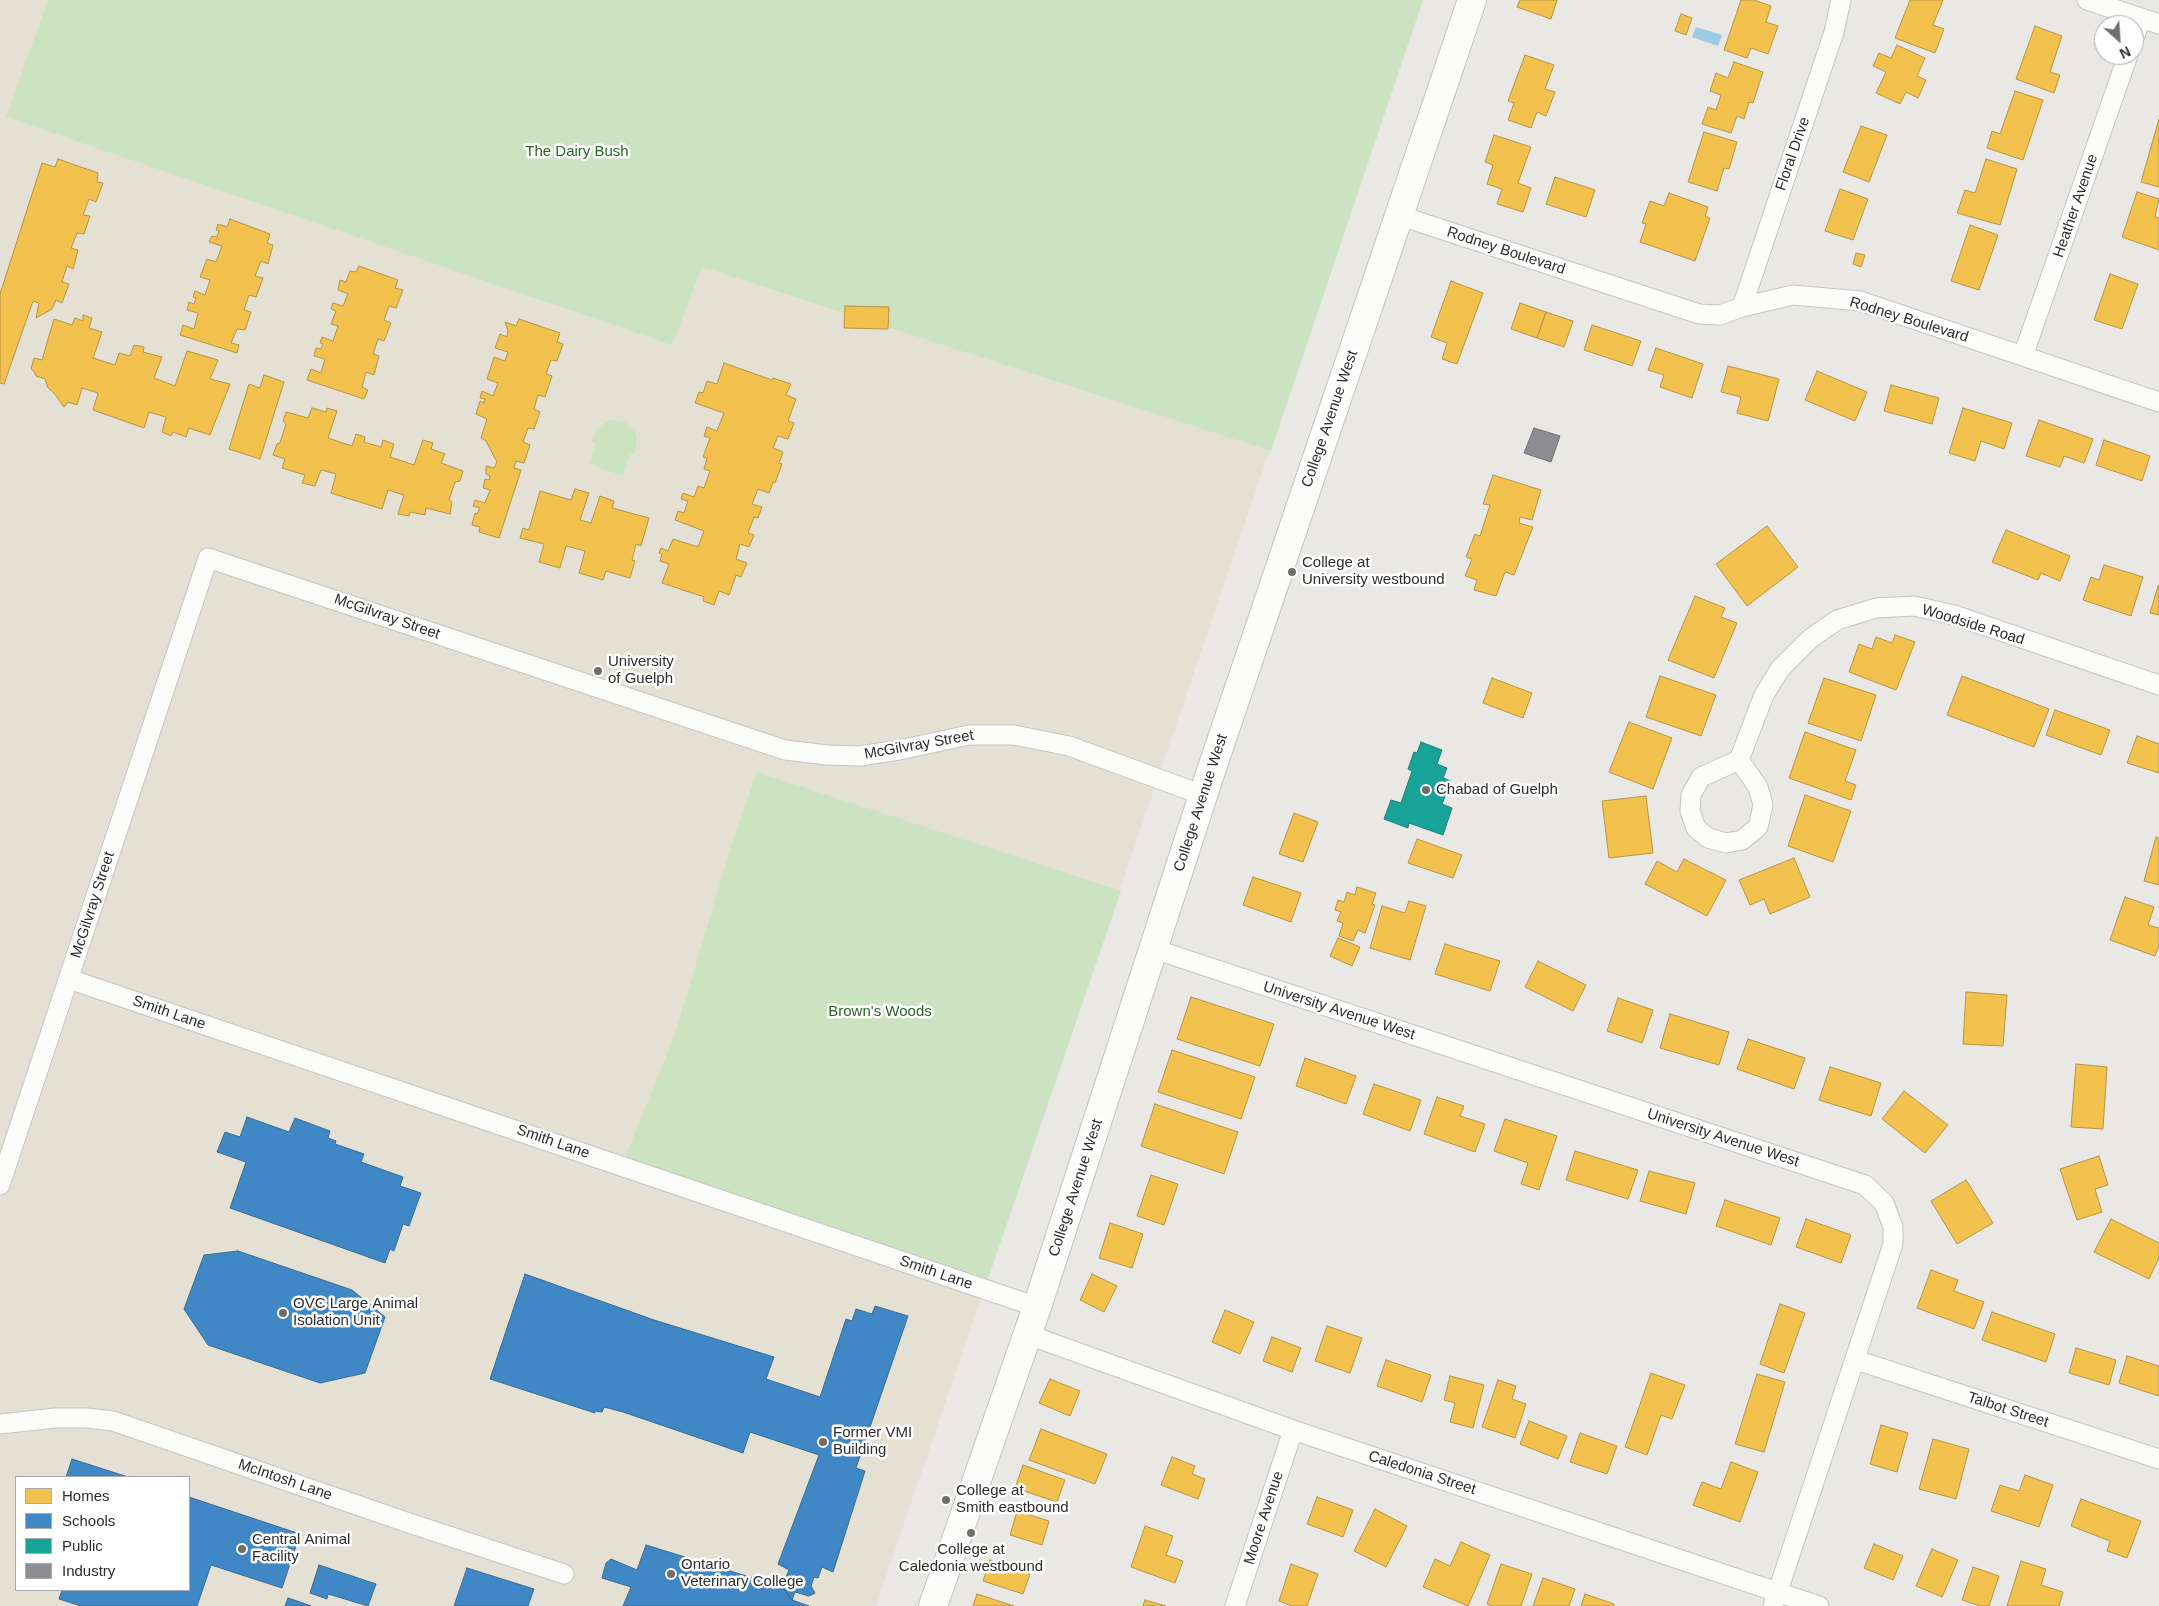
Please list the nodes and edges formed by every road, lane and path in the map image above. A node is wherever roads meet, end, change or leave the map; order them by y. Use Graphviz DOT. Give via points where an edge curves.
graph roads {
  1 [pos="1472,0"];
  2 [pos="1841,0"];
  3 [pos="2086,0"];
  4 [pos="2132,15"];
  5 [pos="2144,19"];
  6 [pos="2159,24"];
  7 [pos="2125,65"];
  8 [pos="1398,215"];
  9 [pos="1742,307"];
  10 [pos="2023,356"];
  11 [pos="2159,402"];
  12 [pos="2159,685"];
  13 [pos="1739,760"];
  14 [pos="1203,795"];
  15 [pos="1154,949"];
  16 [pos="69,979"];
  17 [pos="0,1185"];
  18 [pos="1036,1307"];
  19 [pos="1026,1334"];
  20 [pos="1856,1360"];
  21 [pos="0,1424"];
  22 [pos="1293,1430"];
  23 [pos="2159,1460"];
  24 [pos="564,1574"];
  25 [pos="1775,1599"];
  26 [pos="933,1606"];
  27 [pos="1235,1606"];
  28 [pos="1819,1606"];
  1 -- 8 [label="main road, College Avenue West"];
  2 -- 9 [label="street, Floral Drive" via="1834,32"];
  3 -- 4 [label="street"];
  5 -- 6 [label="street"];
  7 -- 10 [label="street, Heather Avenue"];
  8 -- 9 [label="street, Rodney Boulevard" via="1699,314 1720,316"];
  8 -- 14 [label="main road, College Avenue West"];
  9 -- 10 [label="street, Rodney Boulevard" via="1793,295 1860,301"];
  10 -- 11 [label="street, Rodney Boulevard"];
  12 -- 13 [label="street, Woodside Road" via="1954,615 1914,606 1876,608 1837,620 1810,639 1780,669 1764,695"];
  13 -- 13 [label="street" via="1701,777 1691,796 1690,811 1696,828 1708,838 1726,842 1742,840 1758,827 1762,806 1758,787"];
  14 -- 15 [label="main road, College Avenue West"];
  14 -- 16 [label="street, McGilvray Street" via="1078,749 1014,735 969,735 860,756 827,756 785,750 208,558"];
  15 -- 18 [label="main road, College Avenue West"];
  15 -- 20 [label="street, University Avenue West" via="1865,1186 1884,1203 1893,1227 1893,1244"];
  16 -- 17 [label="street, McGilvray Street"];
  16 -- 18 [label="street, Smith Lane"];
  18 -- 19 [label="main road, College Avenue West"];
  19 -- 22 [label="street, Caledonia Street"];
  19 -- 26 [label="main road, College Avenue West"];
  20 -- 23 [label="street, Talbot Street"];
  20 -- 25 [label="street, University Avenue West"];
  21 -- 24 [label="street, McIntosh Lane" via="55,1418 113,1421"];
  22 -- 25 [label="street, Caledonia Street"];
  22 -- 27 [label="street, Moore Avenue"];
  25 -- 28 [label="street, Caledonia Street"];
}
